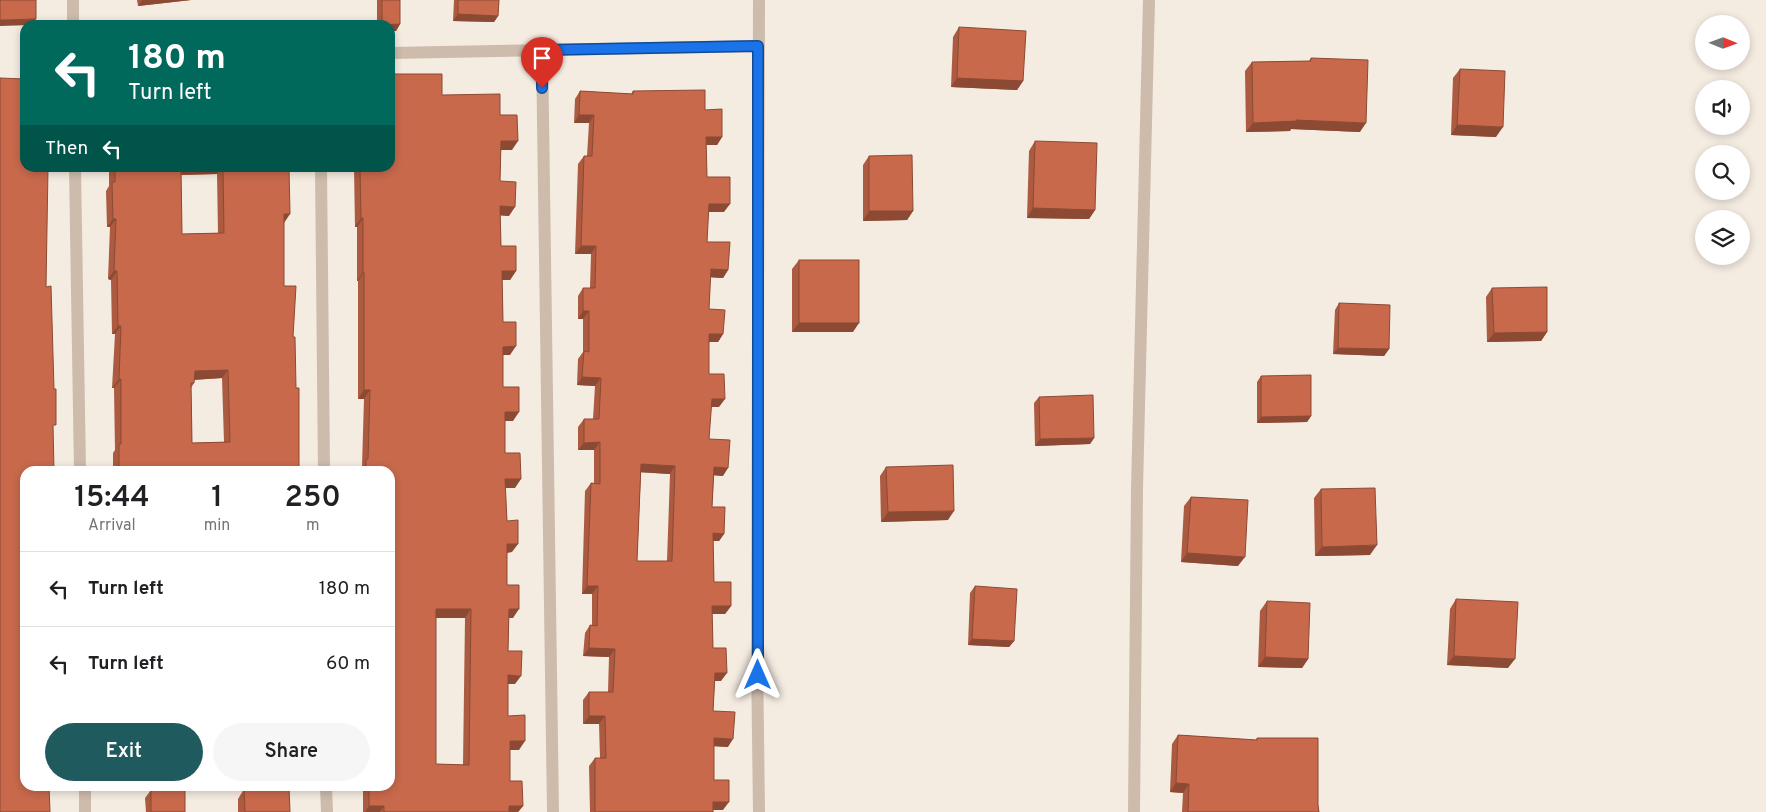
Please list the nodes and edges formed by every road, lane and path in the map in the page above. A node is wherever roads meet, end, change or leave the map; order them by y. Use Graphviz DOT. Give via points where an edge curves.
graph roads {
  1 [pos="73,0"];
  2 [pos="759,0"];
  3 [pos="1148,0"];
  4 [pos="73,20"];
  5 [pos="758,46"];
  6 [pos="542,50"];
  7 [pos="395,53"];
  8 [pos="75,172"];
  9 [pos="321,172"];
  10 [pos="80,466"];
  11 [pos="324,466"];
  12 [pos="85,791"];
  13 [pos="326,791"];
  14 [pos="85,812"];
  15 [pos="327,812"];
  16 [pos="554,812"];
  17 [pos="759,812"];
  18 [pos="1134,812"];
  1 -- 4 [label="street"];
  2 -- 5 [label="street"];
  3 -- 18 [label="street" via="1137,489"];
  5 -- 6 [label="street"];
  5 -- 17 [label="street"];
  6 -- 7 [label="street"];
  6 -- 16 [label="street"];
  8 -- 10 [label="street"];
  9 -- 11 [label="street"];
  12 -- 14 [label="street"];
  13 -- 15 [label="street"];
}
